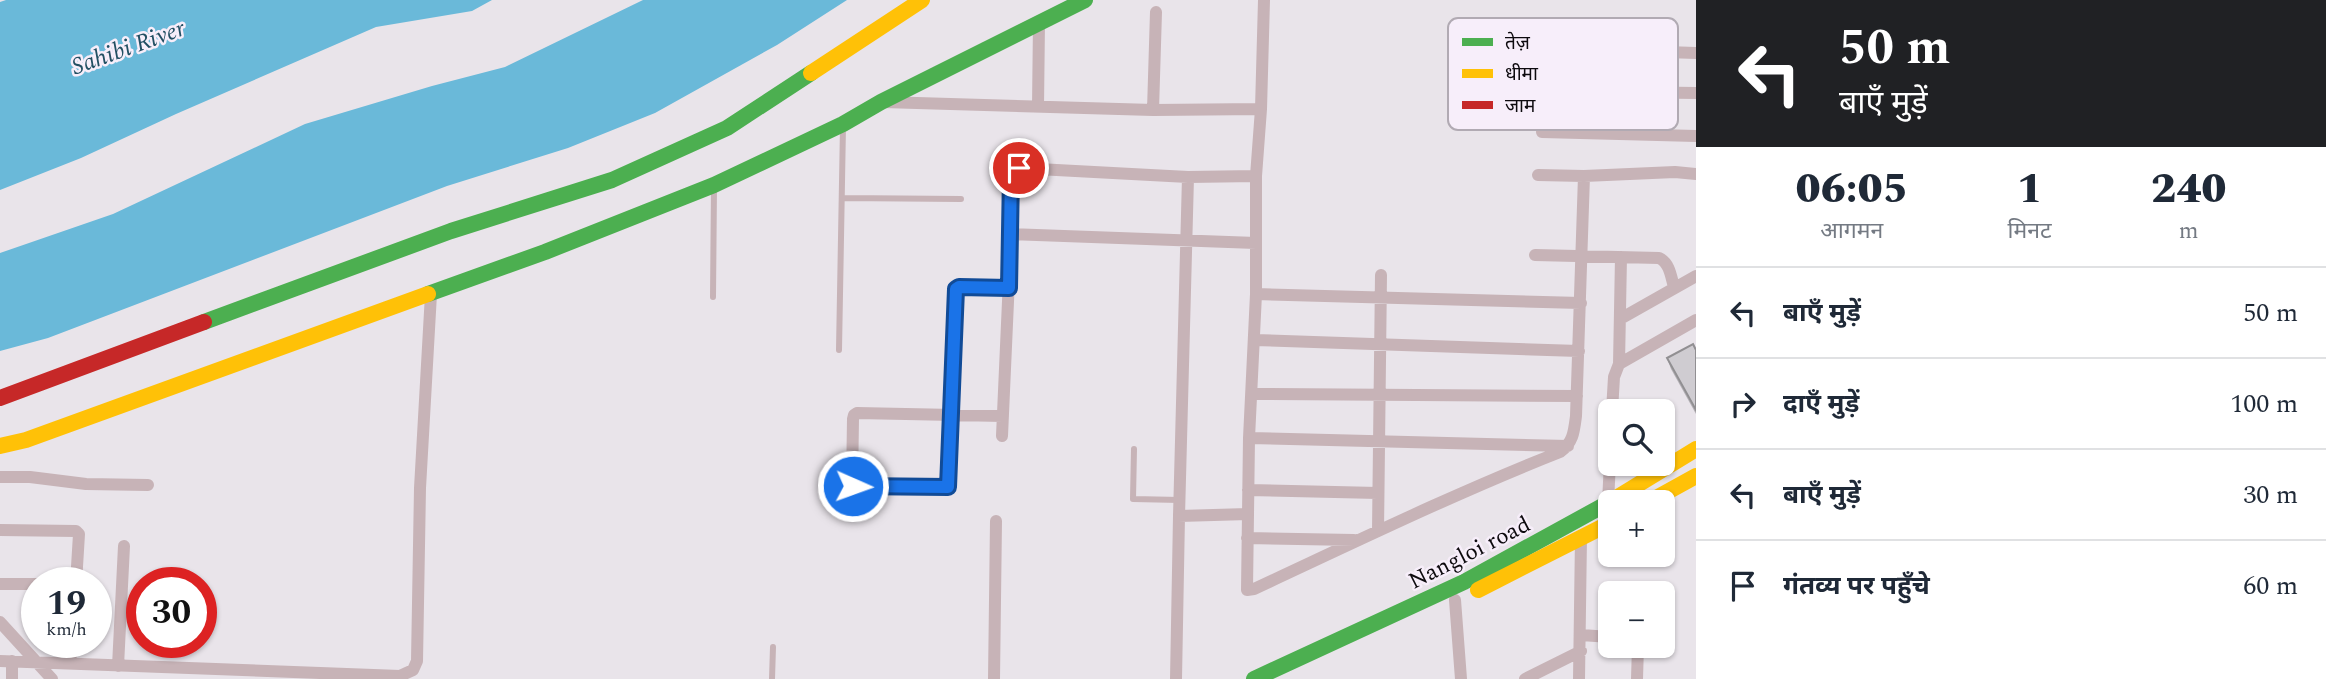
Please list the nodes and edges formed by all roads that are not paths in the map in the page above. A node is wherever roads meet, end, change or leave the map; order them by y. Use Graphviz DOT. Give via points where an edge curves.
graph roads {
  1 [pos="922,0"];
  2 [pos="1085,0"];
  3 [pos="1264,0"];
  4 [pos="1156,12"];
  5 [pos="1039,22"];
  6 [pos="1678,52"];
  7 [pos="1696,53"];
  8 [pos="1678,93"];
  9 [pos="1696,93"];
  10 [pos="881,102"];
  11 [pos="1038,107"];
  12 [pos="1261,109"];
  13 [pos="1153,110"];
  14 [pos="843,124"];
  15 [pos="1542,132"];
  16 [pos="1696,136"];
  17 [pos="1696,174"];
  18 [pos="1538,175"];
  19 [pos="1256,176"];
  20 [pos="1584,176"];
  21 [pos="1188,177"];
  22 [pos="714,185"];
  23 [pos="842,198"];
  24 [pos="961,199"];
  25 [pos="1011,234"];
  26 [pos="1188,239"];
  27 [pos="1256,243"];
  28 [pos="1535,255"];
  29 [pos="1582,256"];
  30 [pos="1621,257"];
  31 [pos="1381,275"];
  32 [pos="1696,275"];
  33 [pos="1009,288"];
  34 [pos="1674,288"];
  35 [pos="431,294"];
  36 [pos="1256,294"];
  37 [pos="713,297"];
  38 [pos="1380,299"];
  39 [pos="1581,303"];
  40 [pos="1620,319"];
  41 [pos="1696,320"];
  42 [pos="1254,340"];
  43 [pos="1380,344"];
  44 [pos="839,350"];
  45 [pos="1579,351"];
  46 [pos="1619,364"];
  47 [pos="1252,394"];
  48 [pos="1379,395"];
  49 [pos="1577,396"];
  50 [pos="0,398"];
  51 [pos="1613,399"];
  52 [pos="950,415"];
  53 [pos="1003,416"];
  54 [pos="1002,436"];
  55 [pos="1249,438"];
  56 [pos="1380,442"];
  57 [pos="0,446"];
  58 [pos="1568,446"];
  59 [pos="1134,449"];
  60 [pos="1696,449"];
  61 [pos="1696,476"];
  62 [pos="0,477"];
  63 [pos="148,485"];
  64 [pos="1248,490"];
  65 [pos="1629,490"];
  66 [pos="1671,490"];
  67 [pos="1378,493"];
  68 [pos="1180,500"];
  69 [pos="1598,510"];
  70 [pos="1248,514"];
  71 [pos="1179,516"];
  72 [pos="996,521"];
  73 [pos="1598,529"];
  74 [pos="0,530"];
  75 [pos="1378,531"];
  76 [pos="1581,537"];
  77 [pos="1247,538"];
  78 [pos="1357,541"];
  79 [pos="124,546"];
  80 [pos="1544,548"];
  81 [pos="77,567"];
  82 [pos="0,584"];
  83 [pos="21,584"];
  84 [pos="1455,600"];
  85 [pos="0,622"];
  86 [pos="1581,635"];
  87 [pos="1598,636"];
  88 [pos="773,647"];
  89 [pos="1581,651"];
  90 [pos="70,658"];
  91 [pos="1638,658"];
  92 [pos="6,661"];
  93 [pos="37,662"];
  94 [pos="70,663"];
  95 [pos="118,666"];
  96 [pos="283,676"];
  97 [pos="12,679"];
  98 [pos="52,679"];
  99 [pos="772,679"];
  100 [pos="994,679"];
  101 [pos="1176,679"];
  102 [pos="1254,679"];
  103 [pos="1286,679"];
  104 [pos="1461,679"];
  105 [pos="1525,679"];
  106 [pos="1580,679"];
  107 [pos="1637,679"];
  1 -- 50 [label="street" via="727,128 612,180 416,244"];
  2 -- 5 [label="street"];
  3 -- 12 [label="street"];
  4 -- 13 [label="street"];
  5 -- 10 [label="street"];
  5 -- 11 [label="street"];
  6 -- 7 [label="street"];
  8 -- 9 [label="street"];
  10 -- 11 [label="street"];
  10 -- 14 [label="street"];
  11 -- 13 [label="street"];
  12 -- 13 [label="street"];
  12 -- 19 [label="street"];
  14 -- 22 [label="street"];
  14 -- 23 [label="lane"];
  15 -- 16 [label="street"];
  17 -- 20 [label="street"];
  18 -- 20 [label="street"];
  19 -- 21 [label="street"];
  19 -- 27 [label="street"];
  20 -- 29 [label="street"];
  21 -- 25 [label="street" via="1019,168 1011,175"];
  21 -- 26 [label="street"];
  22 -- 35 [label="street"];
  22 -- 37 [label="lane"];
  23 -- 24 [label="lane"];
  23 -- 44 [label="lane"];
  25 -- 26 [label="street"];
  25 -- 33 [label="street"];
  26 -- 27 [label="street"];
  26 -- 68 [label="street"];
  27 -- 36 [label="street"];
  28 -- 29 [label="street"];
  29 -- 30 [label="street"];
  29 -- 39 [label="street"];
  30 -- 34 [label="street" via="1664,261"];
  30 -- 40 [label="street"];
  31 -- 38 [label="street"];
  32 -- 34 [label="street"];
  33 -- 52 [label="street" via="956,289"];
  33 -- 53 [label="street"];
  34 -- 40 [label="street"];
  35 -- 57 [label="street"];
  35 -- 96 [label="street" via="419,488 416,666 400,676"];
  36 -- 38 [label="street"];
  36 -- 42 [label="street"];
  38 -- 39 [label="street"];
  38 -- 43 [label="street"];
  39 -- 45 [label="street"];
  40 -- 46 [label="street"];
  41 -- 46 [label="street"];
  42 -- 43 [label="street"];
  42 -- 47 [label="street"];
  43 -- 45 [label="street"];
  43 -- 48 [label="street"];
  45 -- 49 [label="street"];
  46 -- 51 [label="street"];
  47 -- 48 [label="street"];
  47 -- 55 [label="street"];
  48 -- 49 [label="street"];
  48 -- 56 [label="street"];
  49 -- 58 [label="street" via="1574,435"];
  52 -- 52 [label="street" via="854,415 853,486 948,487"];
  52 -- 53 [label="street"];
  53 -- 54 [label="street"];
  55 -- 56 [label="street"];
  55 -- 64 [label="street"];
  56 -- 58 [label="street"];
  56 -- 67 [label="street"];
  58 -- 75 [label="street"];
  59 -- 68 [label="lane" via="1133,499"];
  60 -- 65 [label="street, Nangloi road"];
  61 -- 66 [label="street"];
  62 -- 63 [label="street"];
  64 -- 67 [label="street"];
  64 -- 70 [label="street"];
  67 -- 75 [label="street"];
  68 -- 71 [label="street"];
  69 -- 80 [label="street, Nangloi road"];
  70 -- 71 [label="street"];
  70 -- 77 [label="street"];
  71 -- 101 [label="street"];
  72 -- 100 [label="street"];
  73 -- 76 [label="street"];
  74 -- 81 [label="street" via="76,531"];
  75 -- 78 [label="street"];
  76 -- 80 [label="street"];
  76 -- 86 [label="street"];
  77 -- 78 [label="street"];
  77 -- 78 [label="street" via="1245,588 1249,591"];
  79 -- 95 [label="street"];
  80 -- 84 [label="street"];
  80 -- 102 [label="street, Nangloi road"];
  82 -- 83 [label="street"];
  84 -- 103 [label="street"];
  84 -- 104 [label="street"];
  85 -- 93 [label="street"];
  86 -- 87 [label="street"];
  86 -- 89 [label="street"];
  88 -- 99 [label="lane"];
  89 -- 105 [label="street"];
  89 -- 106 [label="street"];
  90 -- 94 [label="street"];
  91 -- 107 [label="street"];
  92 -- 93 [label="street"];
  92 -- 97 [label="street"];
  93 -- 94 [label="street"];
  93 -- 98 [label="street"];
  94 -- 95 [label="street"];
  95 -- 96 [label="street"];
}
